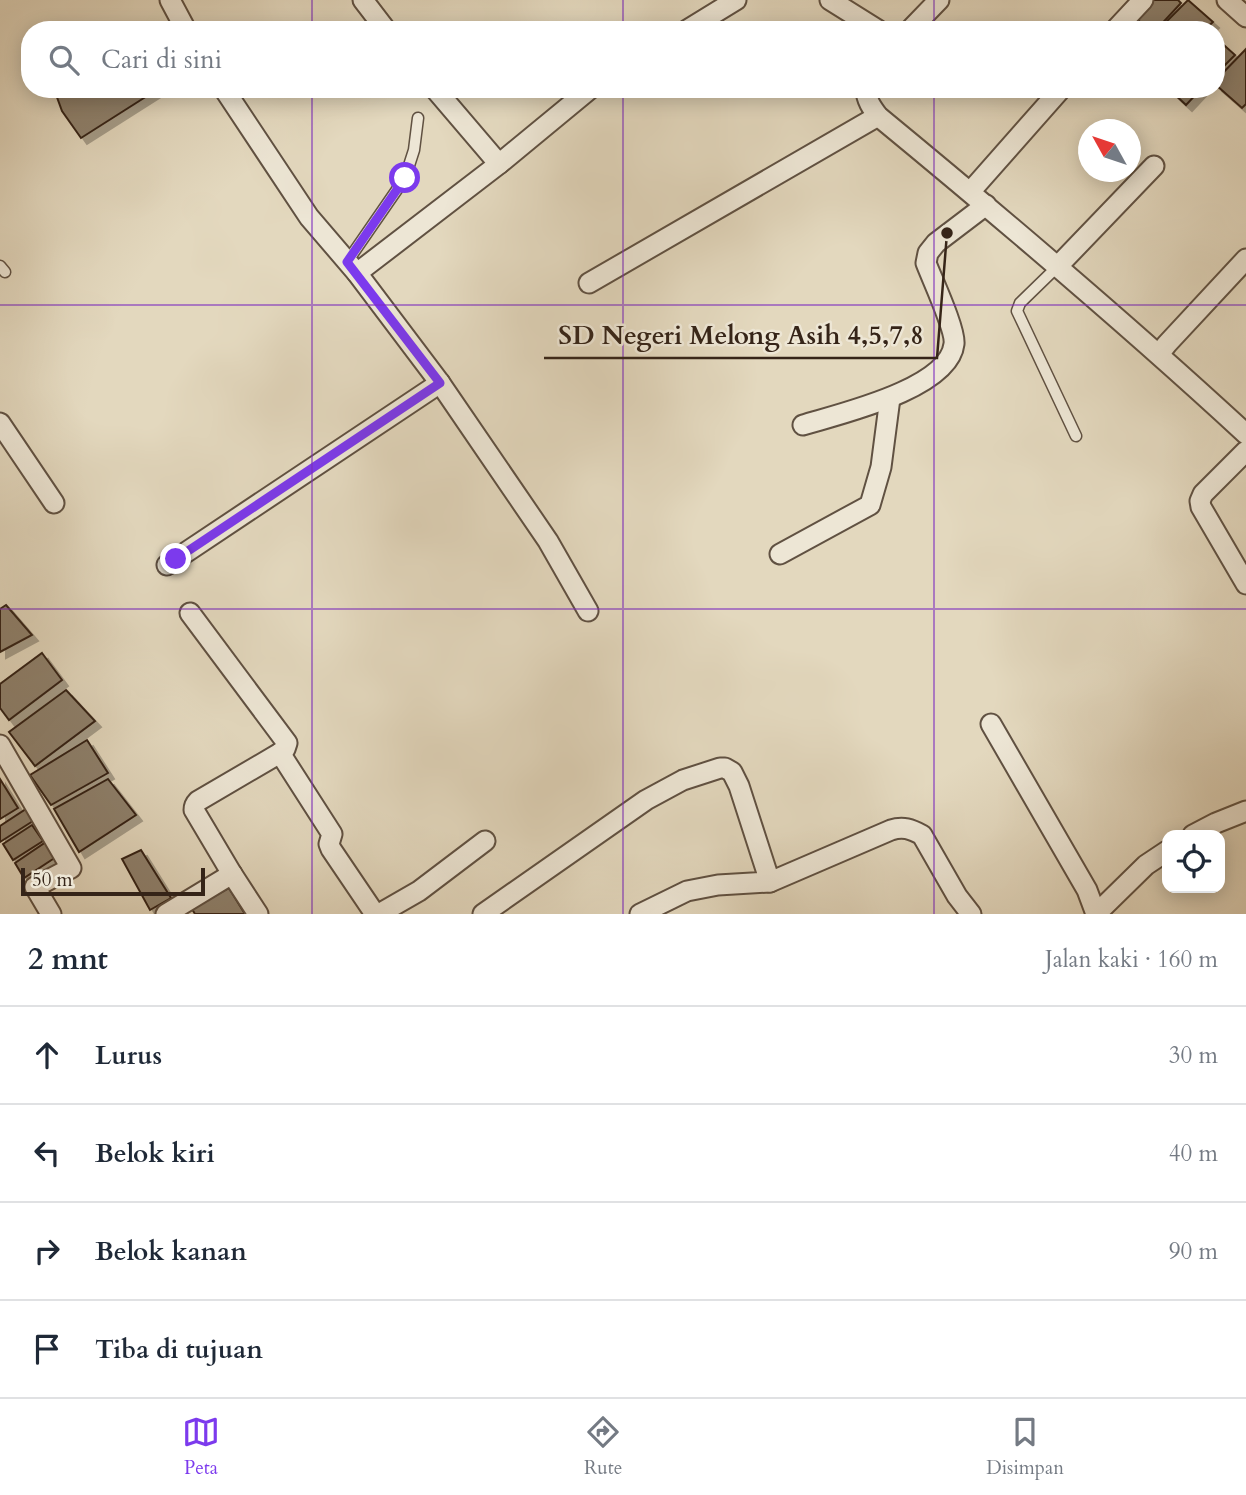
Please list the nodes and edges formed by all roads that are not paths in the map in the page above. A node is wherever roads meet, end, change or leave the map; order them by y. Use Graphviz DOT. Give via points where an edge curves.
graph roads {
  1 [pos="170,0"];
  2 [pos="363,0"];
  3 [pos="736,0"];
  4 [pos="830,0"];
  5 [pos="939,0"];
  6 [pos="1143,0"];
  7 [pos="1227,0"];
  8 [pos="1246,17"];
  9 [pos="182,21"];
  10 [pos="379,21"];
  11 [pos="702,21"];
  12 [pos="864,21"];
  13 [pos="919,21"];
  14 [pos="1123,21"];
  15 [pos="230,98"];
  16 [pos="443,98"];
  17 [pos="579,98"];
  18 [pos="868,98"];
  19 [pos="1053,98"];
  20 [pos="878,116"];
  21 [pos="418,118"];
  22 [pos="499,164"];
  23 [pos="1154,166"];
  24 [pos="970,192"];
  25 [pos="985,205"];
  26 [pos="1246,258"];
  27 [pos="1058,267"];
  28 [pos="352,268"];
  29 [pos="589,283"];
  30 [pos="1159,354"];
  31 [pos="440,383"];
  32 [pos="890,398"];
  33 [pos="0,423"];
  34 [pos="803,425"];
  35 [pos="1246,434"];
  36 [pos="1076,436"];
  37 [pos="1246,451"];
  38 [pos="54,503"];
  39 [pos="780,554"];
  40 [pos="167,565"];
  41 [pos="1246,584"];
  42 [pos="588,611"];
  43 [pos="190,612"];
  44 [pos="991,724"];
  45 [pos="0,746"];
  46 [pos="280,753"];
  47 [pos="1246,811"];
  48 [pos="1203,830"];
  49 [pos="485,841"];
  50 [pos="1162,855"];
  51 [pos="232,874"];
  52 [pos="770,882"];
  53 [pos="51,914"];
  54 [pos="166,914"];
  55 [pos="258,914"];
  56 [pos="377,914"];
  57 [pos="483,914"];
  58 [pos="640,914"];
  59 [pos="971,914"];
  60 [pos="1096,914"];
  1 -- 9 [label="street"];
  2 -- 10 [label="street"];
  3 -- 11 [label="street"];
  4 -- 12 [label="street"];
  5 -- 13 [label="street"];
  6 -- 14 [label="street"];
  7 -- 8 [label="street"];
  15 -- 28 [label="street" via="309,217"];
  16 -- 22 [label="street"];
  17 -- 22 [label="street"];
  18 -- 20 [label="street"];
  19 -- 24 [label="street"];
  20 -- 24 [label="street"];
  20 -- 29 [label="street"];
  21 -- 28 [label="lane" via="405,178"];
  22 -- 28 [label="street"];
  23 -- 27 [label="street"];
  24 -- 25 [label="street"];
  25 -- 27 [label="street"];
  25 -- 32 [label="street" via="928,253 926,263 953,329 954,345 948,360 936,373"];
  26 -- 30 [label="street"];
  27 -- 30 [label="street"];
  27 -- 36 [label="lane" via="1017,311"];
  28 -- 31 [label="street"];
  30 -- 35 [label="street"];
  31 -- 40 [label="street"];
  31 -- 42 [label="street" via="548,541"];
  32 -- 34 [label="street"];
  32 -- 39 [label="street" via="881,467 870,505"];
  33 -- 38 [label="street"];
  37 -- 41 [label="street" via="1200,500"];
  43 -- 46 [label="street" via="283,736 287,743"];
  44 -- 60 [label="street" via="1087,890"];
  45 -- 53 [label="street" via="71,867 36,887"];
  46 -- 51 [label="street" via="195,803 194,810"];
  46 -- 56 [label="street" via="332,834 331,849"];
  47 -- 48 [label="street"];
  49 -- 56 [label="street" via="419,891"];
  50 -- 60 [label="street"];
  51 -- 54 [label="street"];
  51 -- 55 [label="street"];
  52 -- 57 [label="street" via="739,786 732,772 720,768 683,780 646,800"];
  52 -- 58 [label="street" via="687,891"];
  52 -- 59 [label="street" via="901,827 922,835"];
}
